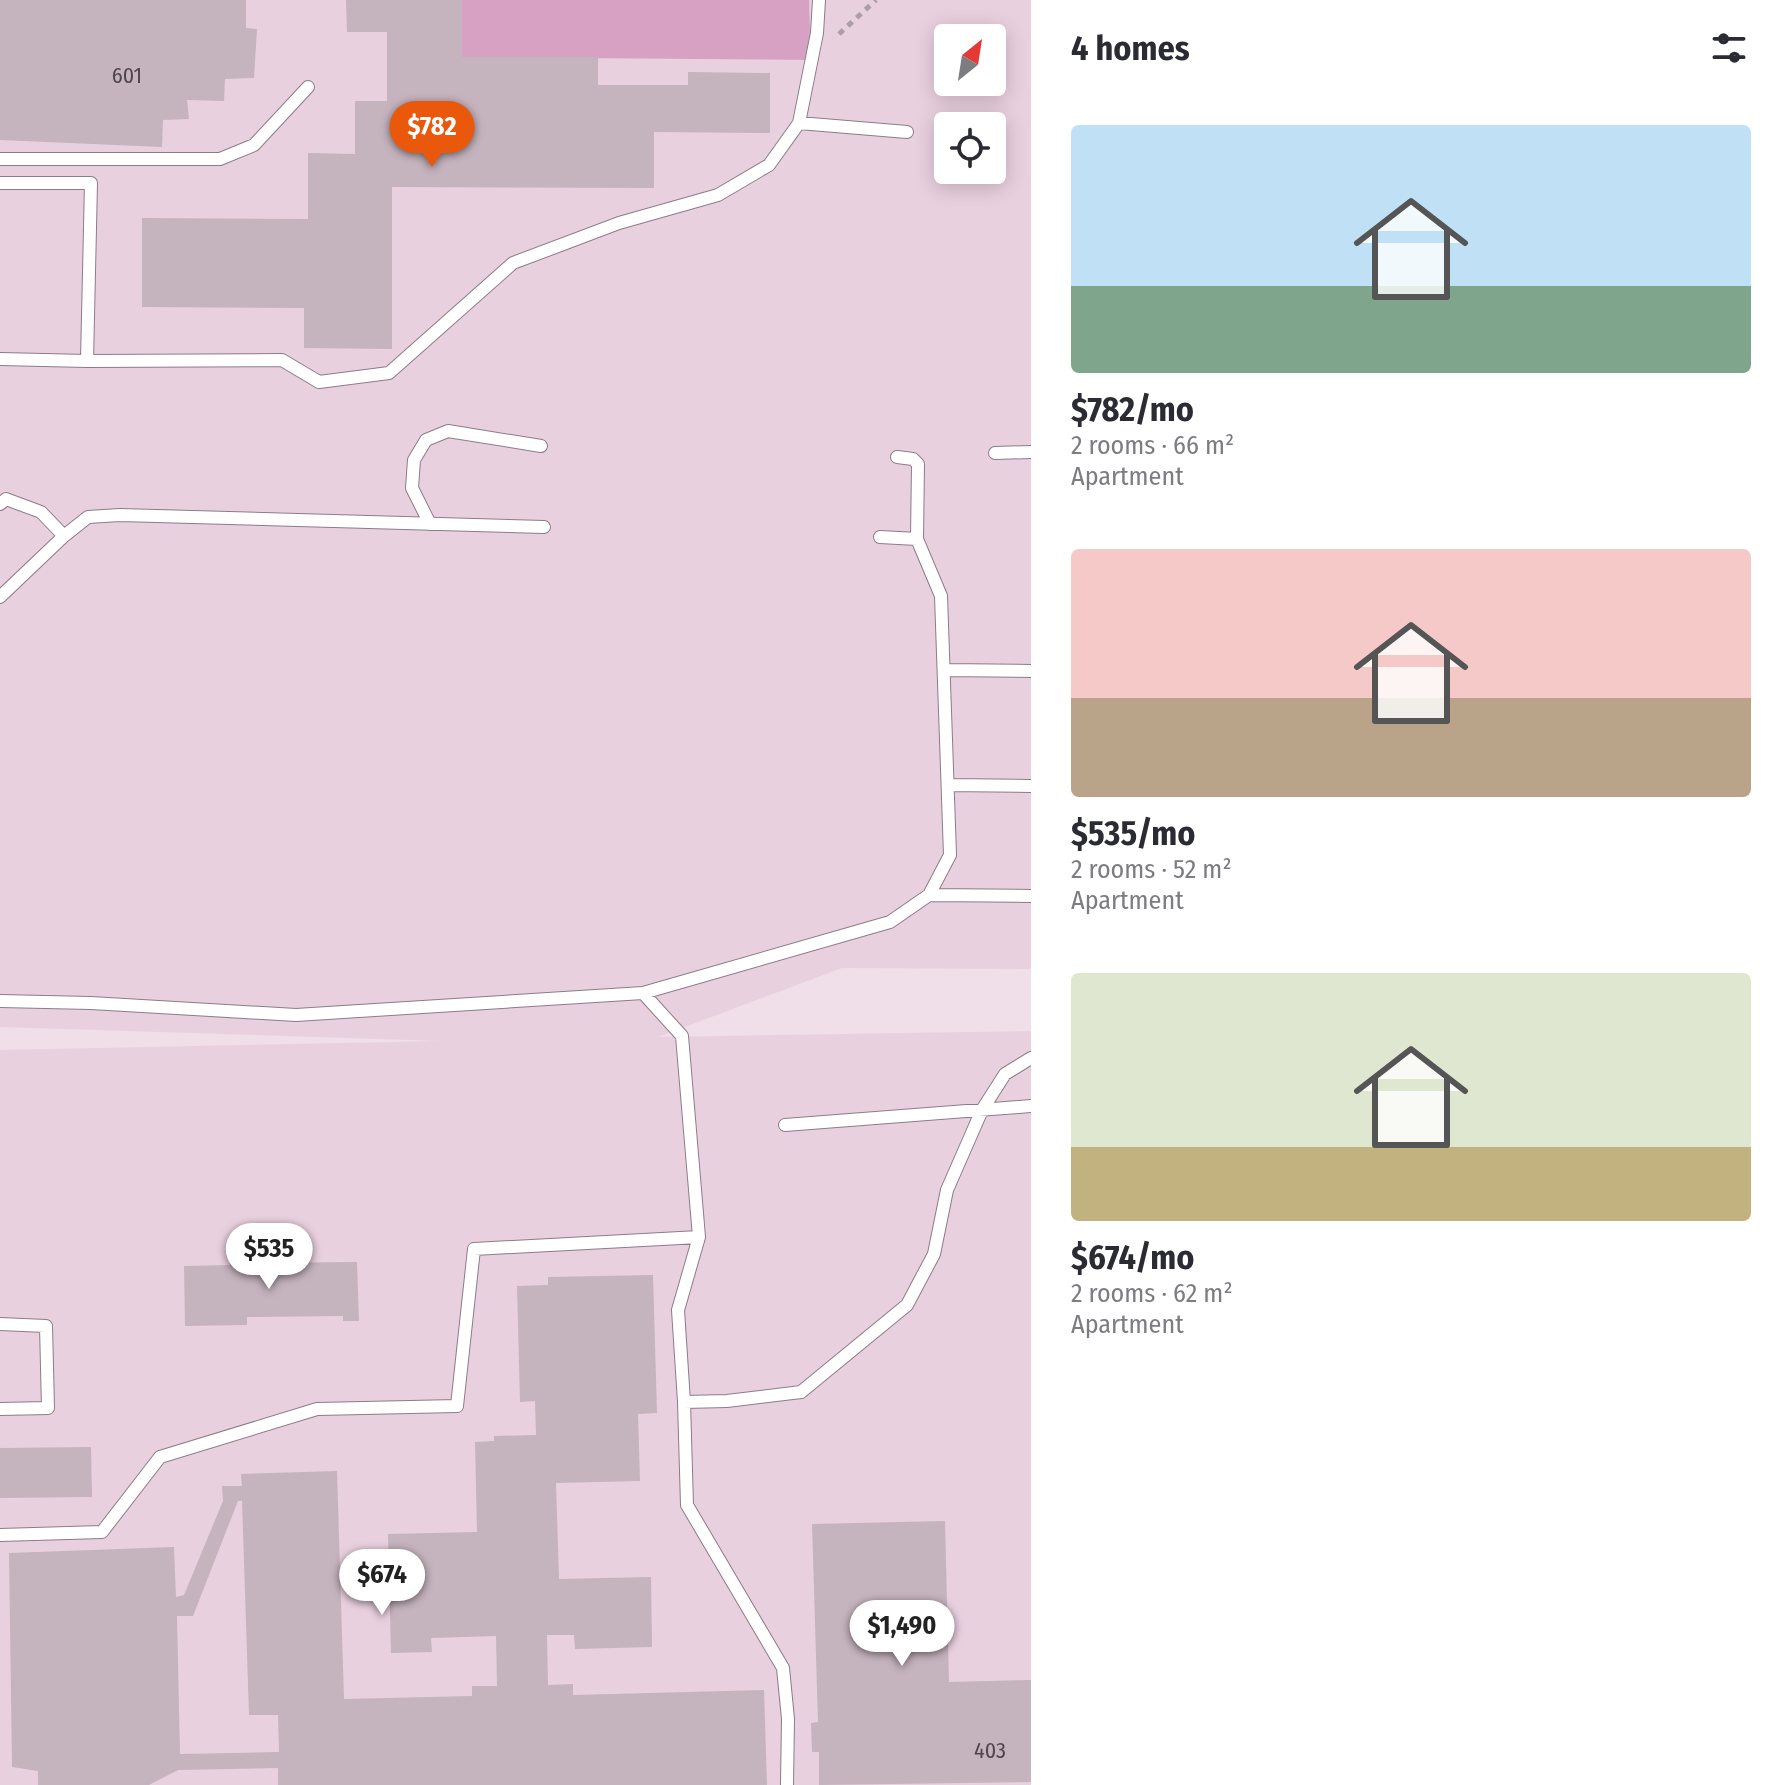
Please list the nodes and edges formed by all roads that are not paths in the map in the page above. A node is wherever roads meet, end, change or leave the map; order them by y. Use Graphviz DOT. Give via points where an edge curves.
graph roads {
  1 [pos="819,0"];
  2 [pos="308,87"];
  3 [pos="799,123"];
  4 [pos="907,132"];
  5 [pos="0,159"];
  6 [pos="0,183"];
  7 [pos="0,359"];
  8 [pos="87,361"];
  9 [pos="541,446"];
  10 [pos="1031,452"];
  11 [pos="995,453"];
  12 [pos="897,457"];
  13 [pos="0,504"];
  14 [pos="430,524"];
  15 [pos="544,527"];
  16 [pos="64,536"];
  17 [pos="880,537"];
  18 [pos="917,539"];
  19 [pos="0,597"];
  20 [pos="944,670"];
  21 [pos="1031,671"];
  22 [pos="948,785"];
  23 [pos="1031,786"];
  24 [pos="929,895"];
  25 [pos="1031,896"];
  26 [pos="643,993"];
  27 [pos="0,1001"];
  28 [pos="1031,1058"];
  29 [pos="1031,1106"];
  30 [pos="982,1110"];
  31 [pos="785,1125"];
  32 [pos="699,1237"];
  33 [pos="0,1324"];
  34 [pos="684,1402"];
  35 [pos="0,1409"];
  36 [pos="0,1535"];
  37 [pos="787,1785"];
  1 -- 3 [label="lane"];
  2 -- 5 [label="lane" via="254,145 220,159"];
  3 -- 4 [label="lane"];
  3 -- 8 [label="lane" via="769,165 718,195 619,223 513,263 389,373 319,382 282,360"];
  6 -- 8 [label="lane" via="91,183"];
  7 -- 8 [label="lane"];
  9 -- 14 [label="lane" via="448,431 426,440 414,460 412,488"];
  10 -- 11 [label="lane"];
  12 -- 18 [label="lane" via="918,464"];
  13 -- 16 [label="lane" via="6,499 41,512"];
  14 -- 15 [label="lane"];
  14 -- 16 [label="lane" via="120,515 88,517"];
  16 -- 19 [label="lane"];
  17 -- 18 [label="lane"];
  18 -- 20 [label="lane" via="941,596"];
  20 -- 21 [label="lane"];
  20 -- 22 [label="lane"];
  22 -- 23 [label="lane"];
  22 -- 24 [label="lane" via="950,855"];
  24 -- 25 [label="lane"];
  24 -- 26 [label="lane" via="890,922"];
  26 -- 27 [label="lane" via="296,1015"];
  26 -- 32 [label="lane" via="682,1036"];
  28 -- 30 [label="lane" via="1005,1074"];
  29 -- 30 [label="lane"];
  30 -- 31 [label="lane"];
  30 -- 34 [label="lane" via="947,1190 934,1254 907,1305 801,1392"];
  32 -- 34 [label="lane" via="678,1310"];
  32 -- 36 [label="lane" via="474,1249 457,1406 317,1409 160,1457 102,1532"];
  33 -- 35 [label="lane" via="46,1326 48,1408"];
  34 -- 37 [label="lane" via="687,1505 783,1668"];
}
